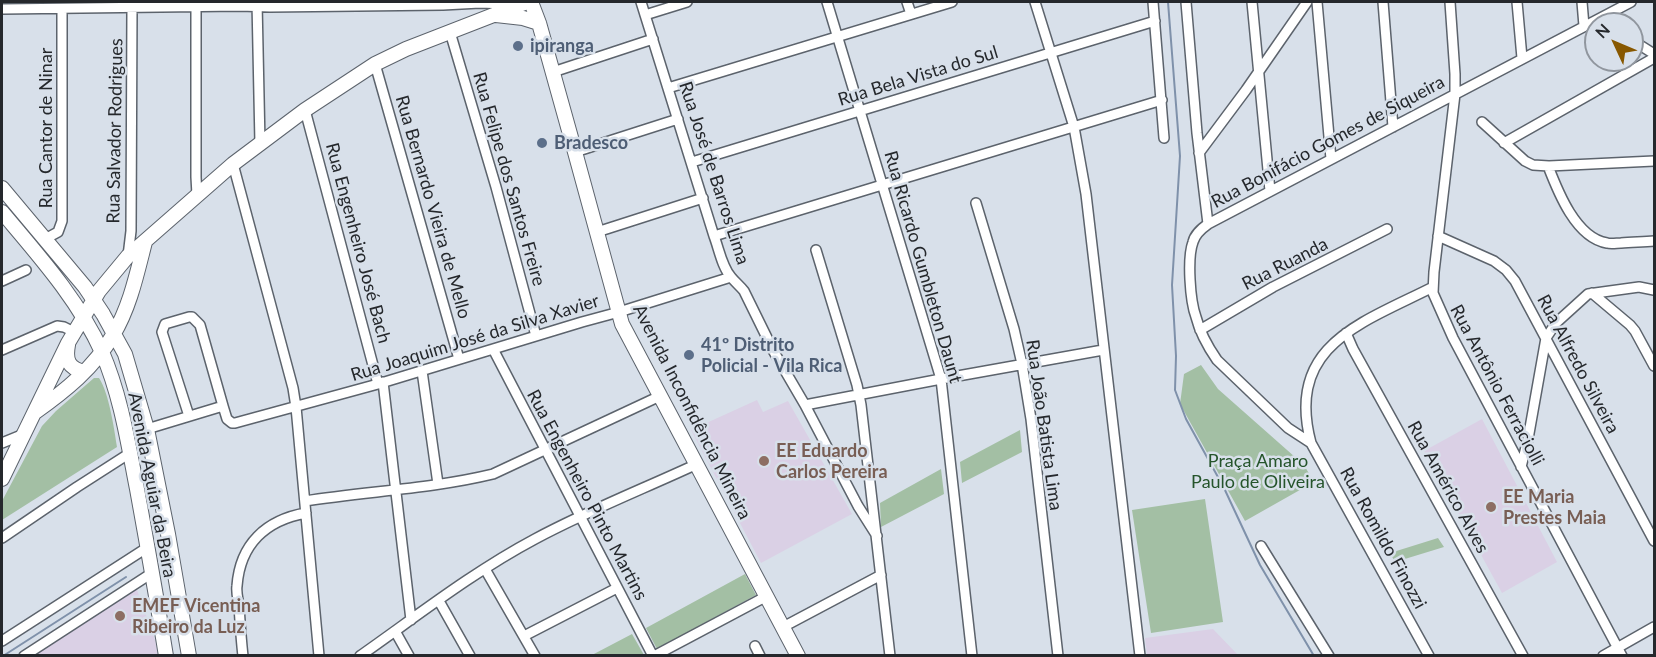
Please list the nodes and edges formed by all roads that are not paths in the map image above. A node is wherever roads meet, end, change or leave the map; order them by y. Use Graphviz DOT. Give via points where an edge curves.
graph roads {
  1 [pos="529,2"];
  2 [pos="641,2"];
  3 [pos="687,2"];
  4 [pos="827,2"];
  5 [pos="907,2"];
  6 [pos="952,2"];
  7 [pos="1035,2"];
  8 [pos="1153,2"];
  9 [pos="1186,2"];
  10 [pos="1252,2"];
  11 [pos="1307,2"];
  12 [pos="1317,2"];
  13 [pos="1383,2"];
  14 [pos="1450,2"];
  15 [pos="1517,2"];
  16 [pos="1582,2"];
  17 [pos="1630,2"];
  18 [pos="257,4"];
  19 [pos="466,4"];
  20 [pos="132,7"];
  21 [pos="196,7"];
  22 [pos="512,7"];
  23 [pos="2,9"];
  24 [pos="62,9"];
  25 [pos="1611,12"];
  26 [pos="911,14"];
  27 [pos="494,15"];
  28 [pos="645,15"];
  29 [pos="1155,21"];
  30 [pos="539,23"];
  31 [pos="472,24"];
  32 [pos="1584,26"];
  33 [pos="450,32"];
  34 [pos="837,37"];
  35 [pos="653,39"];
  36 [pos="1051,53"];
  37 [pos="1654,56"];
  38 [pos="1522,58"];
  39 [pos="375,64"];
  40 [pos="1258,71"];
  41 [pos="552,72"];
  42 [pos="668,88"];
  43 [pos="1455,93"];
  44 [pos="1162,100"];
  45 [pos="305,110"];
  46 [pos="860,111"];
  47 [pos="678,119"];
  48 [pos="1482,122"];
  49 [pos="1074,126"];
  50 [pos="1393,127"];
  51 [pos="1164,138"];
  52 [pos="1504,143"];
  53 [pos="260,144"];
  54 [pos="576,152"];
  55 [pos="1199,153"];
  56 [pos="1331,159"];
  57 [pos="1654,161"];
  58 [pos="692,162"];
  59 [pos="233,164"];
  60 [pos="1548,166"];
  61 [pos="882,185"];
  62 [pos="2,188"];
  63 [pos="1270,191"];
  64 [pos="197,195"];
  65 [pos="703,198"];
  66 [pos="976,203"];
  67 [pos="2,212"];
  68 [pos="1208,224"];
  69 [pos="1387,229"];
  70 [pos="597,232"];
  71 [pos="714,236"];
  72 [pos="1438,236"];
  73 [pos="45,239"];
  74 [pos="1654,241"];
  75 [pos="145,242"];
  76 [pos="816,250"];
  77 [pos="128,256"];
  78 [pos="26,270"];
  79 [pos="731,277"];
  80 [pos="2,281"];
  81 [pos="103,286"];
  82 [pos="1433,286"];
  83 [pos="1654,290"];
  84 [pos="1592,293"];
  85 [pos="94,299"];
  86 [pos="128,301"];
  87 [pos="619,312"];
  88 [pos="83,318"];
  89 [pos="1200,330"];
  90 [pos="1346,333"];
  91 [pos="114,334"];
  92 [pos="536,336"];
  93 [pos="71,338"];
  94 [pos="1546,338"];
  95 [pos="493,349"];
  96 [pos="2,350"];
  97 [pos="1103,350"];
  98 [pos="102,352"];
  99 [pos="459,359"];
  100 [pos="1022,364"];
  101 [pos="1654,366"];
  102 [pos="422,371"];
  103 [pos="84,372"];
  104 [pos="941,379"];
  105 [pos="381,383"];
  106 [pos="859,394"];
  107 [pos="660,396"];
  108 [pos="805,405"];
  109 [pos="224,406"];
  110 [pos="296,407"];
  111 [pos="33,414"];
  112 [pos="189,416"];
  113 [pos="147,429"];
  114 [pos="24,434"];
  115 [pos="2,443"];
  116 [pos="1311,444"];
  117 [pos="544,450"];
  118 [pos="130,453"];
  119 [pos="697,464"];
  120 [pos="1521,467"];
  121 [pos="2,479"];
  122 [pos="438,484"];
  123 [pos="396,489"];
  124 [pos="305,501"];
  125 [pos="306,513"];
  126 [pos="580,517"];
  127 [pos="877,536"];
  128 [pos="2,538"];
  129 [pos="1654,541"];
  130 [pos="1261,546"];
  131 [pos="148,548"];
  132 [pos="485,569"];
  133 [pos="152,573"];
  134 [pos="881,576"];
  135 [pos="617,588"];
  136 [pos="767,596"];
  137 [pos="439,601"];
  138 [pos="411,620"];
  139 [pos="783,627"];
  140 [pos="1654,627"];
  141 [pos="395,631"];
  142 [pos="524,636"];
  143 [pos="2,641"];
  144 [pos="1619,651"];
  145 [pos="24,656"];
  146 [pos="166,656"];
  147 [pos="189,656"];
  148 [pos="243,656"];
  149 [pos="319,656"];
  150 [pos="360,656"];
  151 [pos="409,656"];
  152 [pos="470,656"];
  153 [pos="535,656"];
  154 [pos="653,656"];
  155 [pos="798,656"];
  156 [pos="890,656"];
  157 [pos="972,656"];
  158 [pos="1058,656"];
  159 [pos="1140,656"];
  160 [pos="1329,656"];
  161 [pos="1429,656"];
  162 [pos="1523,656"];
  163 [pos="1603,656"];
  1 -- 22 [label="main road"];
  1 -- 30 [label="main road, Avenida Inconfidência Mineira"];
  2 -- 28 [label="street, Rua José de Barros Lima"];
  3 -- 28 [label="street"];
  4 -- 34 [label="street, Rua Ricardo Gumbleton Daunt"];
  5 -- 26 [label="street"];
  6 -- 26 [label="street"];
  7 -- 36 [label="street"];
  8 -- 29 [label="street"];
  9 -- 55 [label="street, Rua Bonifácio Gomes de Siqueira"];
  10 -- 40 [label="street"];
  11 -- 40 [label="street"];
  12 -- 56 [label="street"];
  13 -- 50 [label="street"];
  14 -- 43 [label="street"];
  15 -- 38 [label="street"];
  16 -- 32 [label="street"];
  17 -- 25 [label="street, Rua Bonifácio Gomes de Siqueira"];
  18 -- 19 [label="street"];
  18 -- 21 [label="street"];
  18 -- 53 [label="street"];
  19 -- 22 [label="street"];
  19 -- 31 [label="street" via="473,9"];
  20 -- 21 [label="street"];
  20 -- 24 [label="street"];
  20 -- 77 [label="street, Rua Salvador Rodrigues"];
  21 -- 64 [label="street"];
  22 -- 27 [label="main road"];
  23 -- 24 [label="street"];
  24 -- 73 [label="street, Rua Cantor de Ninar" via="62,222 58,232"];
  26 -- 34 [label="street"];
  27 -- 30 [label="main road"];
  27 -- 31 [label="main road"];
  28 -- 35 [label="street, Rua José de Barros Lima"];
  29 -- 36 [label="street, Rua Bela Vista do Sul"];
  29 -- 44 [label="street"];
  30 -- 41 [label="main road, Avenida Inconfidência Mineira"];
  31 -- 33 [label="main road"];
  32 -- 38 [label="street, Rua Bonifácio Gomes de Siqueira"];
  33 -- 39 [label="main road"];
  33 -- 92 [label="street, Rua Felipe dos Santos Freire"];
  34 -- 42 [label="street"];
  34 -- 46 [label="street, Rua Ricardo Gumbleton Daunt"];
  35 -- 41 [label="street"];
  35 -- 42 [label="street, Rua José de Barros Lima"];
  36 -- 46 [label="street, Rua Bela Vista do Sul"];
  36 -- 49 [label="street"];
  37 -- 52 [label="street"];
  38 -- 43 [label="street, Rua Bonifácio Gomes de Siqueira"];
  39 -- 45 [label="main road"];
  39 -- 99 [label="street, Rua Bernardo Vieira de Mello"];
  40 -- 55 [label="street"];
  40 -- 63 [label="street"];
  41 -- 54 [label="main road, Avenida Inconfidência Mineira"];
  42 -- 47 [label="street, Rua José de Barros Lima"];
  43 -- 50 [label="street, Rua Bonifácio Gomes de Siqueira"];
  43 -- 72 [label="street"];
  44 -- 49 [label="street"];
  44 -- 51 [label="street"];
  45 -- 53 [label="main road"];
  45 -- 105 [label="street, Rua Engenheiro José Bach"];
  46 -- 58 [label="street, Rua Bela Vista do Sul"];
  46 -- 61 [label="street, Rua Ricardo Gumbleton Daunt"];
  47 -- 54 [label="street"];
  47 -- 58 [label="street, Rua José de Barros Lima"];
  48 -- 52 [label="street"];
  49 -- 61 [label="street"];
  49 -- 97 [label="street" via="1086,194"];
  50 -- 56 [label="street, Rua Bonifácio Gomes de Siqueira"];
  52 -- 60 [label="street" via="1525,161"];
  53 -- 59 [label="main road"];
  54 -- 70 [label="main road, Avenida Inconfidência Mineira"];
  55 -- 68 [label="street, Rua Bonifácio Gomes de Siqueira"];
  56 -- 63 [label="street, Rua Bonifácio Gomes de Siqueira"];
  57 -- 60 [label="street"];
  58 -- 65 [label="street, Rua José de Barros Lima"];
  59 -- 64 [label="main road"];
  59 -- 110 [label="street" via="288,364"];
  60 -- 74 [label="street" via="1583,231 1607,244"];
  61 -- 71 [label="street"];
  61 -- 104 [label="street, Rua Ricardo Gumbleton Daunt"];
  62 -- 73 [label="main road, Avenida Aguiar da Beira"];
  63 -- 68 [label="street, Rua Bonifácio Gomes de Siqueira"];
  64 -- 75 [label="main road"];
  65 -- 70 [label="street"];
  65 -- 71 [label="street, Rua José de Barros Lima"];
  66 -- 100 [label="street, Rua João Batista Lima"];
  67 -- 88 [label="main road, Avenida Aguiar da Beira" via="54,275"];
  68 -- 89 [label="street" via="1191,246 1190,286"];
  69 -- 89 [label="street, Rua Ruanda" via="1273,287"];
  70 -- 87 [label="main road, Avenida Inconfidência Mineira"];
  71 -- 79 [label="street, Rua José de Barros Lima"];
  72 -- 82 [label="street"];
  72 -- 94 [label="street, Rua Alfredo Silveira" via="1506,270"];
  73 -- 85 [label="main road, Avenida Aguiar da Beira"];
  75 -- 77 [label="main road"];
  75 -- 86 [label="main road"];
  76 -- 106 [label="street"];
  77 -- 81 [label="main road"];
  78 -- 80 [label="street"];
  79 -- 87 [label="street, Rua Joaquim José da Silva Xavier"];
  79 -- 108 [label="street, Rua José de Barros Lima" via="744,291"];
  81 -- 85 [label="main road"];
  81 -- 86 [label="main road" via="121,281"];
  82 -- 90 [label="street, Rua Romildo Finozzi"];
  82 -- 120 [label="street, Rua Antônio Ferraciolli" via="1432,293 1453,338"];
  83 -- 84 [label="street" via="1639,287"];
  84 -- 94 [label="street" via="1556,323"];
  84 -- 101 [label="street" via="1630,324"];
  85 -- 88 [label="main road"];
  85 -- 91 [label="main road, Avenida Aguiar da Beira"];
  86 -- 91 [label="main road"];
  87 -- 92 [label="street, Rua Joaquim José da Silva Xavier"];
  87 -- 107 [label="main road, Avenida Inconfidência Mineira"];
  88 -- 93 [label="main road"];
  88 -- 98 [label="main road, Avenida Aguiar da Beira"];
  89 -- 116 [label="street" via="1217,360 1288,428"];
  90 -- 116 [label="street, Rua Romildo Finozzi" via="1320,358 1311,377 1306,405"];
  90 -- 162 [label="street, Rua Américo Alves"];
  91 -- 98 [label="main road"];
  91 -- 113 [label="main road, Avenida Aguiar da Beira" via="129,364"];
  92 -- 95 [label="street, Rua Joaquim José da Silva Xavier"];
  93 -- 96 [label="street" via="64,327 57,326"];
  93 -- 103 [label="main road" via="67,359 72,368"];
  93 -- 111 [label="main road"];
  94 -- 120 [label="street"];
  94 -- 129 [label="street, Rua Alfredo Silveira"];
  95 -- 99 [label="street, Rua Joaquim José da Silva Xavier"];
  95 -- 117 [label="street, Rua Engenheiro Pinto Martins"];
  97 -- 100 [label="street"];
  97 -- 159 [label="street"];
  98 -- 103 [label="main road"];
  98 -- 118 [label="main road, Avenida Aguiar da Beira"];
  99 -- 102 [label="street, Rua Joaquim José da Silva Xavier"];
  100 -- 104 [label="street"];
  100 -- 158 [label="street, Rua João Batista Lima"];
  102 -- 105 [label="street, Rua Joaquim José da Silva Xavier"];
  102 -- 122 [label="street"];
  103 -- 111 [label="main road"];
  104 -- 106 [label="street"];
  104 -- 157 [label="street, Rua Ricardo Gumbleton Daunt"];
  105 -- 110 [label="street, Rua Joaquim José da Silva Xavier"];
  105 -- 123 [label="street, Rua Engenheiro José Bach"];
  106 -- 108 [label="street"];
  106 -- 127 [label="street"];
  107 -- 117 [label="street"];
  107 -- 119 [label="main road, Avenida Inconfidência Mineira"];
  108 -- 127 [label="street, Rua José de Barros Lima"];
  109 -- 110 [label="street" via="232,423"];
  109 -- 112 [label="street, Avenida Aguiar da Beira"];
  109 -- 112 [label="street" via="200,325 189,317 165,324 162,332"];
  110 -- 124 [label="street"];
  111 -- 114 [label="main road"];
  112 -- 113 [label="street, Avenida Aguiar da Beira"];
  113 -- 147 [label="main road, Avenida Aguiar da Beira"];
  114 -- 115 [label="street"];
  114 -- 121 [label="main road"];
  116 -- 161 [label="street, Rua Romildo Finozzi"];
  117 -- 122 [label="street" via="493,474"];
  117 -- 126 [label="street, Rua Engenheiro Pinto Martins"];
  118 -- 128 [label="street"];
  118 -- 131 [label="main road, Avenida Aguiar da Beira"];
  119 -- 126 [label="street"];
  119 -- 136 [label="main road, Avenida Inconfidência Mineira"];
  120 -- 144 [label="street, Rua Antônio Ferraciolli"];
  122 -- 123 [label="street"];
  123 -- 124 [label="street"];
  123 -- 138 [label="street, Rua Engenheiro José Bach"];
  124 -- 125 [label="street"];
  125 -- 148 [label="street" via="284,518 262,531 244,555 237,588"];
  125 -- 149 [label="street"];
  126 -- 132 [label="street"];
  126 -- 135 [label="street, Rua Engenheiro Pinto Martins"];
  127 -- 134 [label="street"];
  130 -- 160 [label="street"];
  131 -- 133 [label="main road, Avenida Aguiar da Beira"];
  131 -- 143 [label="street"];
  132 -- 137 [label="street"];
  132 -- 142 [label="street"];
  133 -- 145 [label="street"];
  133 -- 146 [label="main road, Avenida Aguiar da Beira"];
  134 -- 139 [label="street"];
  134 -- 156 [label="street"];
  135 -- 142 [label="street"];
  135 -- 154 [label="street, Rua Engenheiro Pinto Martins"];
  136 -- 139 [label="main road, Avenida Inconfidência Mineira"];
  136 -- 154 [label="street"];
  137 -- 138 [label="street"];
  137 -- 152 [label="street"];
  138 -- 141 [label="street"];
  139 -- 155 [label="main road, Avenida Inconfidência Mineira"];
  140 -- 144 [label="street"];
  141 -- 150 [label="street"];
  141 -- 151 [label="street"];
  142 -- 153 [label="street"];
  144 -- 163 [label="street"];
}
